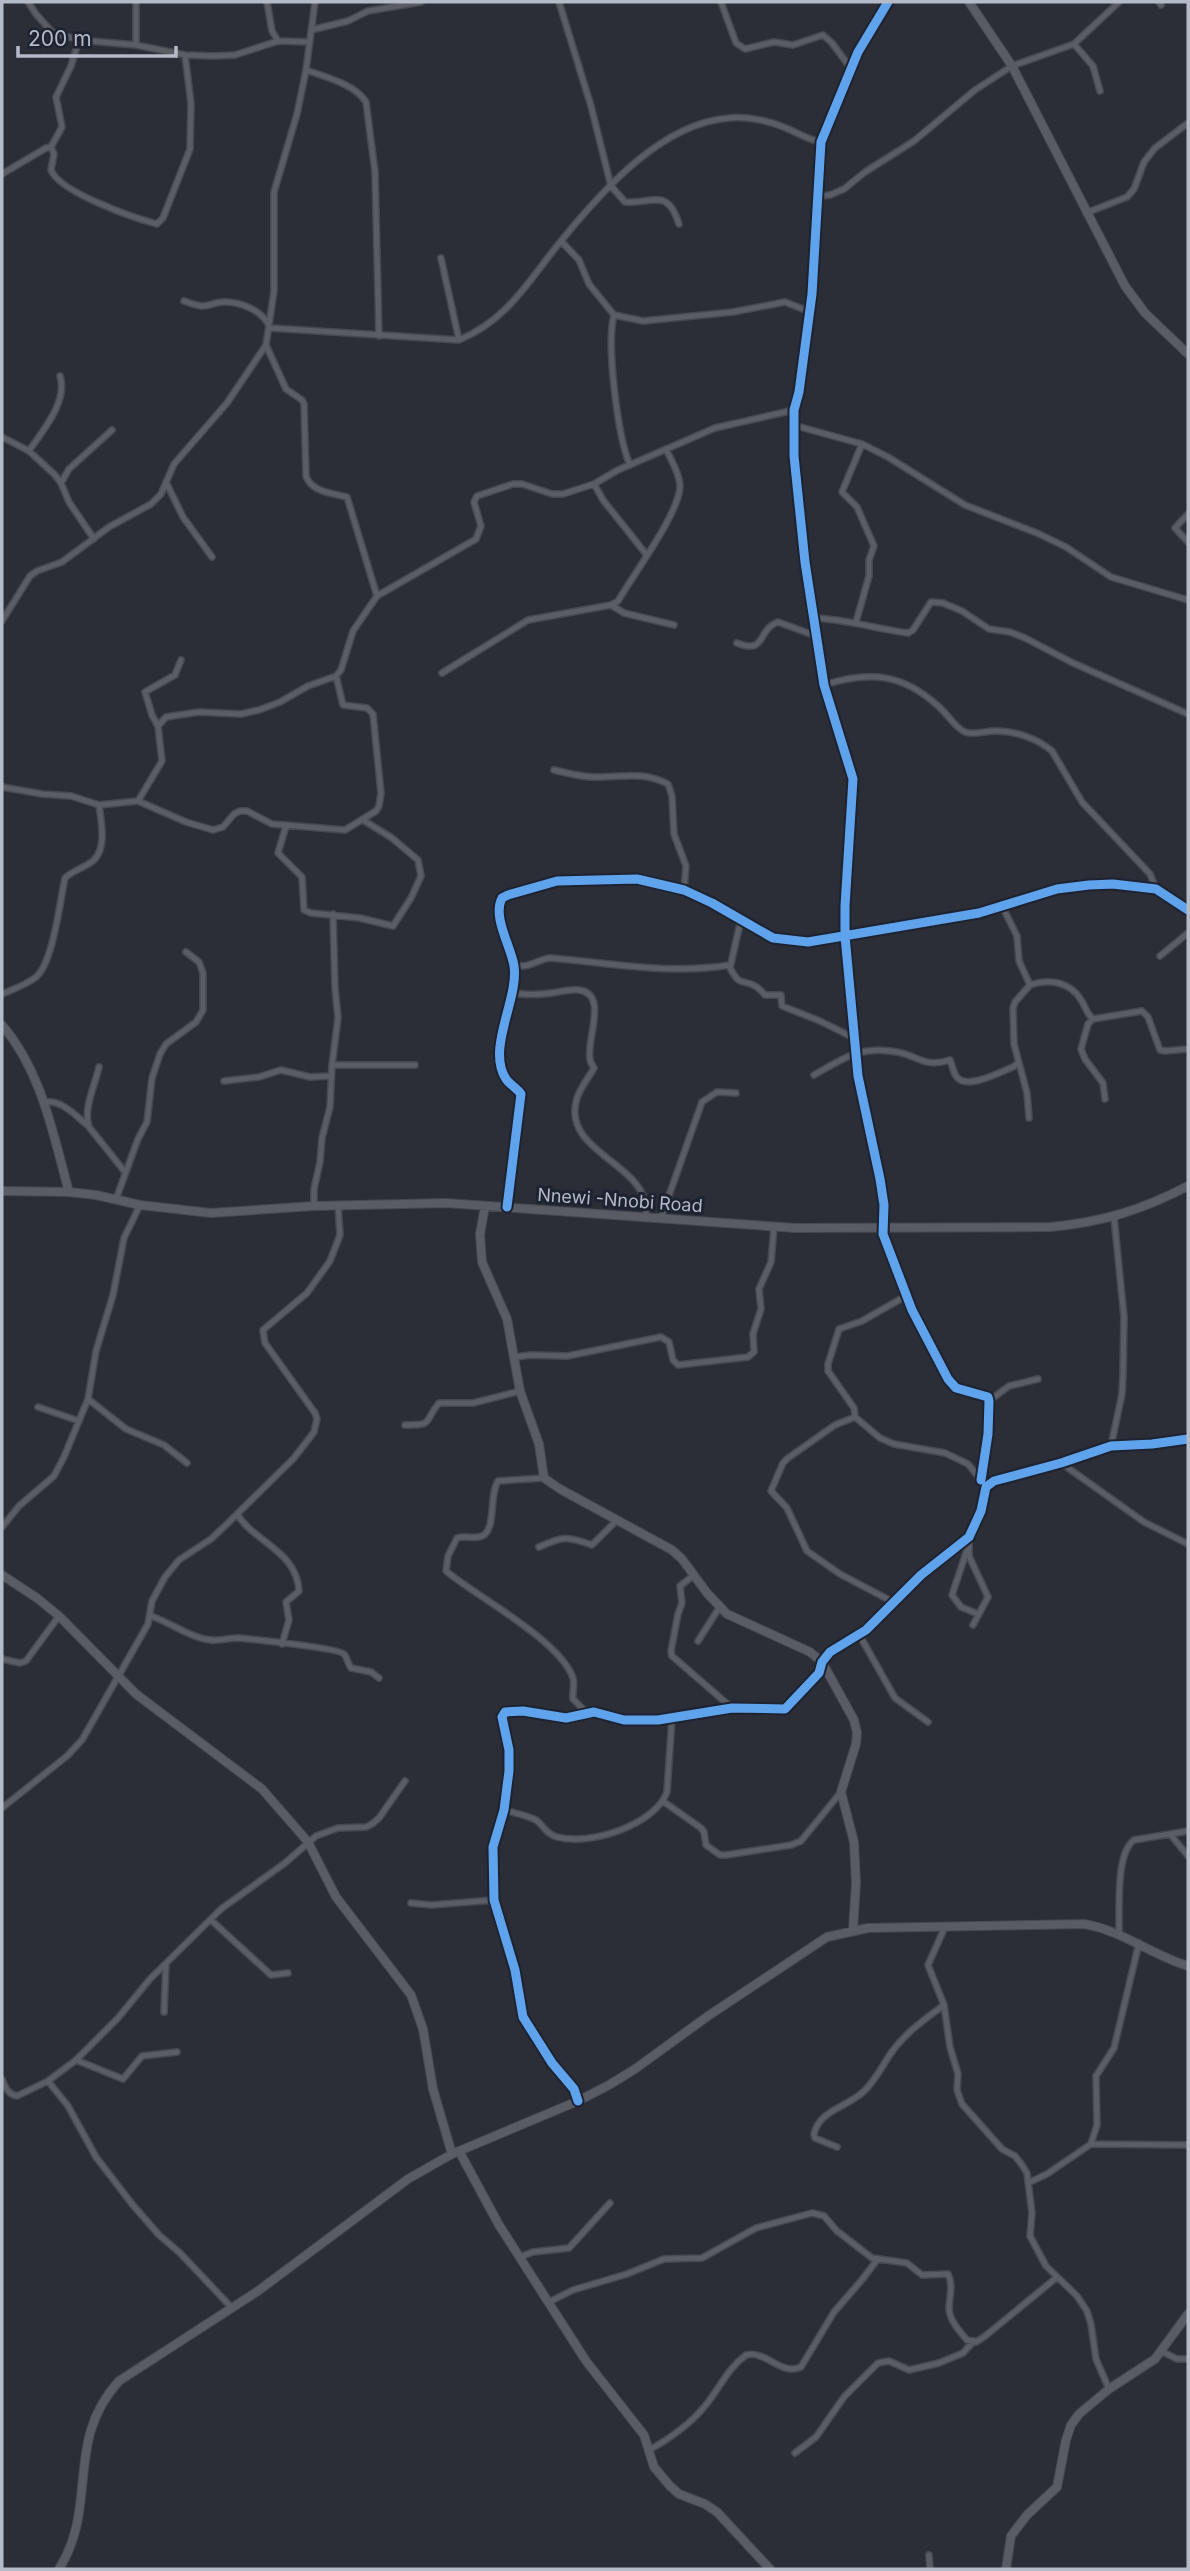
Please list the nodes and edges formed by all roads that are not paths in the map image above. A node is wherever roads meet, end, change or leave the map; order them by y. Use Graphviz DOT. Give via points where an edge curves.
graph roads {
  1 [pos="28,2"];
  2 [pos="136,2"];
  3 [pos="267,2"];
  4 [pos="315,2"];
  5 [pos="421,2"];
  6 [pos="559,2"];
  7 [pos="721,2"];
  8 [pos="888,2"];
  9 [pos="969,2"];
  10 [pos="1119,2"];
  11 [pos="312,30"];
  12 [pos="79,40"];
  13 [pos="278,41"];
  14 [pos="309,42"];
  15 [pos="1074,44"];
  16 [pos="136,45"];
  17 [pos="185,55"];
  18 [pos="1012,66"];
  19 [pos="306,70"];
  20 [pos="852,70"];
  21 [pos="1100,91"];
  22 [pos="1188,123"];
  23 [pos="821,142"];
  24 [pos="51,147"];
  25 [pos="2,174"];
  26 [pos="611,186"];
  27 [pos="819,195"];
  28 [pos="1086,213"];
  29 [pos="679,224"];
  30 [pos="561,241"];
  31 [pos="441,258"];
  32 [pos="184,301"];
  33 [pos="808,311"];
  34 [pos="614,315"];
  35 [pos="270,328"];
  36 [pos="379,336"];
  37 [pos="459,340"];
  38 [pos="266,345"];
  39 [pos="1188,354"];
  40 [pos="60,376"];
  41 [pos="794,410"];
  42 [pos="793,425"];
  43 [pos="111,430"];
  44 [pos="2,437"];
  45 [pos="862,444"];
  46 [pos="666,449"];
  47 [pos="29,451"];
  48 [pos="629,465"];
  49 [pos="166,482"];
  50 [pos="61,483"];
  51 [pos="594,484"];
  52 [pos="1188,514"];
  53 [pos="94,539"];
  54 [pos="1188,542"];
  55 [pos="646,554"];
  56 [pos="212,556"];
  57 [pos="377,596"];
  58 [pos="1188,600"];
  59 [pos="611,605"];
  60 [pos="814,618"];
  61 [pos="2,621"];
  62 [pos="856,622"];
  63 [pos="674,625"];
  64 [pos="816,636"];
  65 [pos="737,643"];
  66 [pos="181,660"];
  67 [pos="442,673"];
  68 [pos="336,676"];
  69 [pos="824,685"];
  70 [pos="1188,714"];
  71 [pos="158,726"];
  72 [pos="554,770"];
  73 [pos="2,787"];
  74 [pos="138,801"];
  75 [pos="99,805"];
  76 [pos="363,820"];
  77 [pos="286,826"];
  78 [pos="1156,889"];
  79 [pos="684,890"];
  80 [pos="1002,906"];
  81 [pos="1188,910"];
  82 [pos="333,914"];
  83 [pos="741,919"];
  84 [pos="1188,933"];
  85 [pos="845,936"];
  86 [pos="186,952"];
  87 [pos="1160,956"];
  88 [pos="514,965"];
  89 [pos="730,965"];
  90 [pos="1030,985"];
  91 [pos="513,993"];
  92 [pos="2,994"];
  93 [pos="1093,1019"];
  94 [pos="2,1025"];
  95 [pos="853,1038"];
  96 [pos="1188,1049"];
  97 [pos="855,1051"];
  98 [pos="1018,1063"];
  99 [pos="332,1065"];
  100 [pos="415,1065"];
  101 [pos="99,1067"];
  102 [pos="331,1076"];
  103 [pos="814,1076"];
  104 [pos="224,1081"];
  105 [pos="736,1093"];
  106 [pos="1105,1099"];
  107 [pos="44,1102"];
  108 [pos="1029,1118"];
  109 [pos="89,1128"];
  110 [pos="125,1172"];
  111 [pos="1188,1186"];
  112 [pos="2,1191"];
  113 [pos="69,1192"];
  114 [pos="116,1199"];
  115 [pos="140,1205"];
  116 [pos="338,1205"];
  117 [pos="314,1206"];
  118 [pos="485,1206"];
  119 [pos="506,1207"];
  120 [pos="1114,1217"];
  121 [pos="646,1218"];
  122 [pos="661,1219"];
  123 [pos="774,1227"];
  124 [pos="883,1229"];
  125 [pos="906,1296"];
  126 [pos="515,1357"];
  127 [pos="1038,1379"];
  128 [pos="520,1391"];
  129 [pos="88,1399"];
  130 [pos="989,1401"];
  131 [pos="38,1407"];
  132 [pos="855,1417"];
  133 [pos="79,1421"];
  134 [pos="405,1425"];
  135 [pos="1188,1439"];
  136 [pos="1111,1446"];
  137 [pos="187,1463"];
  138 [pos="1061,1463"];
  139 [pos="544,1478"];
  140 [pos="981,1480"];
  141 [pos="984,1494"];
  142 [pos="237,1514"];
  143 [pos="617,1520"];
  144 [pos="2,1527"];
  145 [pos="969,1537"];
  146 [pos="1188,1544"];
  147 [pos="539,1547"];
  148 [pos="968,1547"];
  149 [pos="2,1575"];
  150 [pos="695,1575"];
  151 [pos="893,1602"];
  152 [pos="719,1608"];
  153 [pos="978,1614"];
  154 [pos="60,1616"];
  155 [pos="151,1616"];
  156 [pos="973,1625"];
  157 [pos="859,1636"];
  158 [pos="698,1641"];
  159 [pos="282,1644"];
  160 [pos="2,1659"];
  161 [pos="822,1662"];
  162 [pos="119,1678"];
  163 [pos="379,1678"];
  164 [pos="732,1708"];
  165 [pos="587,1713"];
  166 [pos="672,1718"];
  167 [pos="928,1722"];
  168 [pos="405,1781"];
  169 [pos="841,1792"];
  170 [pos="664,1802"];
  171 [pos="2,1808"];
  172 [pos="504,1810"];
  173 [pos="1188,1831"];
  174 [pos="1170,1834"];
  175 [pos="308,1842"];
  176 [pos="1188,1856"];
  177 [pos="494,1900"];
  178 [pos="411,1903"];
  179 [pos="211,1920"];
  180 [pos="945,1927"];
  181 [pos="853,1930"];
  182 [pos="1119,1933"];
  183 [pos="1139,1943"];
  184 [pos="166,1964"];
  185 [pos="1188,1966"];
  186 [pos="288,1973"];
  187 [pos="944,2005"];
  188 [pos="164,2012"];
  189 [pos="177,2052"];
  190 [pos="76,2060"];
  191 [pos="2,2079"];
  192 [pos="47,2081"];
  193 [pos="578,2101"];
  194 [pos="1091,2144"];
  195 [pos="1188,2145"];
  196 [pos="837,2147"];
  197 [pos="456,2153"];
  198 [pos="1028,2183"];
  199 [pos="610,2203"];
  200 [pos="520,2257"];
  201 [pos="877,2260"];
  202 [pos="1056,2278"];
  203 [pos="549,2302"];
  204 [pos="232,2308"];
  205 [pos="1188,2314"];
  206 [pos="974,2342"];
  207 [pos="1161,2351"];
  208 [pos="1188,2359"];
  209 [pos="1109,2389"];
  210 [pos="649,2450"];
  211 [pos="795,2453"];
  212 [pos="929,2555"];
  213 [pos="59,2569"];
  214 [pos="770,2569"];
  215 [pos="930,2569"];
  216 [pos="1006,2569"];
  1 -- 12 [label="street" via="52,32"];
  2 -- 16 [label="street"];
  3 -- 13 [label="street"];
  4 -- 11 [label="street"];
  5 -- 11 [label="street" via="368,11"];
  6 -- 26 [label="street"];
  7 -- 20 [label="street" via="739,47 774,41 793,45 823,34"];
  8 -- 20 [label="street"];
  9 -- 18 [label="main road"];
  10 -- 15 [label="street"];
  11 -- 14 [label="street"];
  12 -- 16 [label="street"];
  12 -- 24 [label="street" via="56,97 62,127"];
  13 -- 14 [label="street"];
  13 -- 17 [label="street" via="234,55"];
  14 -- 19 [label="street"];
  15 -- 18 [label="street"];
  15 -- 21 [label="street" via="1093,66"];
  16 -- 17 [label="street"];
  17 -- 24 [label="street" via="190,149 160,222 143,221 90,200 59,181 51,170"];
  18 -- 27 [label="street" via="844,189"];
  18 -- 28 [label="main road"];
  19 -- 35 [label="street" via="274,191"];
  19 -- 36 [label="street" via="354,90 366,102 375,172"];
  20 -- 23 [label="street"];
  22 -- 28 [label="street" via="1155,148 1127,197"];
  23 -- 26 [label="street" via="754,120 731,117 700,122 656,146"];
  23 -- 27 [label="street"];
  24 -- 25 [label="street"];
  26 -- 29 [label="street" via="625,202 651,199 670,204"];
  26 -- 30 [label="street"];
  27 -- 33 [label="street"];
  28 -- 39 [label="main road" via="1134,301"];
  30 -- 34 [label="street" via="579,260 589,284"];
  30 -- 37 [label="street" via="509,308"];
  31 -- 37 [label="street"];
  32 -- 35 [label="street" via="206,306 238,303 262,316"];
  33 -- 34 [label="street" via="785,302 643,321"];
  33 -- 41 [label="street"];
  34 -- 48 [label="street" via="611,332 617,413"];
  35 -- 36 [label="street"];
  35 -- 38 [label="street"];
  36 -- 37 [label="street"];
  38 -- 49 [label="street" via="226,403 174,464"];
  38 -- 57 [label="street" via="286,389 304,404 308,483 347,497"];
  40 -- 47 [label="street" via="62,393 55,410"];
  41 -- 42 [label="street"];
  41 -- 46 [label="street" via="715,428"];
  42 -- 45 [label="street"];
  42 -- 60 [label="street"];
  43 -- 50 [label="street" via="69,469"];
  44 -- 47 [label="street"];
  45 -- 58 [label="street" via="965,505 1066,547 1111,578"];
  45 -- 62 [label="street" via="842,492 857,507 874,542"];
  46 -- 48 [label="street"];
  46 -- 55 [label="street" via="680,490 662,533"];
  47 -- 50 [label="street"];
  48 -- 51 [label="street"];
  49 -- 53 [label="street" via="151,503"];
  49 -- 56 [label="street" via="183,517"];
  50 -- 53 [label="street"];
  51 -- 55 [label="street"];
  51 -- 57 [label="street" via="563,494 513,484 477,496 474,502 481,526 476,539"];
  52 -- 54 [label="street" via="1175,528"];
  53 -- 61 [label="street" via="62,562 30,576"];
  55 -- 59 [label="street" via="618,601"];
  57 -- 68 [label="street" via="354,631"];
  59 -- 63 [label="street" via="624,613"];
  59 -- 67 [label="street" via="527,620"];
  60 -- 62 [label="street"];
  60 -- 64 [label="street"];
  62 -- 70 [label="street" via="908,633 931,602 943,603 989,629 1010,632"];
  64 -- 65 [label="street" via="778,622 755,647"];
  64 -- 69 [label="street"];
  66 -- 71 [label="street" via="176,675 145,692"];
  68 -- 71 [label="street" via="259,710 184,713 166,718"];
  68 -- 76 [label="street" via="343,705 367,708 373,714 381,800 376,811"];
  69 -- 78 [label="street" via="844,678 888,677 935,703 963,731 996,730 1045,745 1082,802 1150,874"];
  69 -- 85 [label="street" via="853,779"];
  71 -- 74 [label="street" via="162,761"];
  72 -- 79 [label="street" via="590,777 631,774 668,784 674,834 686,866"];
  73 -- 75 [label="street" via="71,796"];
  74 -- 75 [label="street"];
  74 -- 77 [label="street" via="213,830 240,811"];
  75 -- 92 [label="street" via="103,830 97,855 65,878 48,960 36,977"];
  76 -- 77 [label="street" via="345,830"];
  76 -- 82 [label="street" via="408,849 418,860 421,876 393,926"];
  77 -- 82 [label="street" via="278,853 302,877 304,910"];
  78 -- 80 [label="street" via="1089,885 1057,889"];
  78 -- 81 [label="street"];
  79 -- 83 [label="street"];
  79 -- 88 [label="street" via="637,879 608,879 557,881 508,895 498,908"];
  80 -- 85 [label="street"];
  80 -- 90 [label="street" via="1017,936 1019,961"];
  82 -- 99 [label="street" via="338,1018"];
  83 -- 85 [label="street" via="782,940 808,942"];
  83 -- 89 [label="street"];
  84 -- 87 [label="street"];
  85 -- 95 [label="street"];
  86 -- 110 [label="street" via="199,962 203,973 203,1010 160,1054 147,1122"];
  88 -- 89 [label="street" via="527,967 550,958 659,970"];
  88 -- 91 [label="street"];
  89 -- 95 [label="street" via="741,983 757,987 765,995 781,995 782,1006"];
  90 -- 93 [label="street" via="1064,984 1080,997"];
  90 -- 98 [label="street" via="1013,1008"];
  91 -- 119 [label="street" via="502,1037 502,1067 505,1078 521,1094"];
  91 -- 121 [label="street" via="576,990 592,996 590,1060 594,1068 575,1104 577,1124 584,1138 641,1193"];
  93 -- 96 [label="street" via="1142,1011 1160,1050"];
  93 -- 106 [label="street" via="1081,1049 1103,1083"];
  94 -- 107 [label="main road" via="23,1055"];
  95 -- 97 [label="street"];
  97 -- 98 [label="street" via="899,1052 929,1062 950,1060 960,1080 970,1083"];
  97 -- 103 [label="street"];
  97 -- 124 [label="street" via="884,1205"];
  98 -- 108 [label="street"];
  99 -- 100 [label="street"];
  99 -- 102 [label="street"];
  101 -- 109 [label="street" via="87,1110"];
  102 -- 104 [label="street" via="281,1070"];
  102 -- 117 [label="street"];
  105 -- 122 [label="street" via="717,1092 702,1102"];
  107 -- 109 [label="street" via="69,1110"];
  107 -- 113 [label="main road"];
  109 -- 110 [label="street"];
  110 -- 114 [label="street"];
  111 -- 120 [label="main road, Nnewi -Nnobi Road"];
  112 -- 113 [label="main road, Nnewi -Nnobi Road"];
  113 -- 114 [label="main road, Nnewi -Nnobi Road"];
  114 -- 115 [label="main road, Nnewi -Nnobi Road"];
  115 -- 117 [label="main road, Nnewi -Nnobi Road" via="211,1213"];
  115 -- 129 [label="street" via="124,1238"];
  116 -- 117 [label="main road, Nnewi -Nnobi Road"];
  116 -- 118 [label="main road, Nnewi -Nnobi Road"];
  116 -- 142 [label="street" via="340,1235 330,1261 307,1293 263,1329 265,1343 315,1413 316,1427 294,1458"];
  118 -- 119 [label="main road, Nnewi -Nnobi Road"];
  118 -- 126 [label="main road" via="482,1262 503,1304"];
  119 -- 121 [label="main road, Nnewi -Nnobi Road"];
  120 -- 124 [label="main road, Nnewi -Nnobi Road" via="1051,1227"];
  120 -- 136 [label="street" via="1123,1307 1123,1367"];
  121 -- 122 [label="main road, Nnewi -Nnobi Road"];
  122 -- 123 [label="main road, Nnewi -Nnobi Road"];
  123 -- 124 [label="main road, Nnewi -Nnobi Road"];
  123 -- 126 [label="street" via="771,1262 759,1289 754,1352 748,1357 682,1365 673,1360 669,1342 655,1337 567,1356"];
  124 -- 125 [label="street"];
  125 -- 130 [label="street" via="952,1385"];
  125 -- 132 [label="street" via="839,1329 828,1371"];
  126 -- 128 [label="main road"];
  127 -- 130 [label="street" via="1009,1386"];
  128 -- 134 [label="street" via="472,1403 439,1403 428,1423"];
  128 -- 139 [label="main road" via="539,1444"];
  129 -- 133 [label="street"];
  129 -- 137 [label="street" via="127,1429 164,1445"];
  130 -- 140 [label="street"];
  131 -- 133 [label="street"];
  132 -- 140 [label="street" via="888,1442 963,1460"];
  132 -- 151 [label="street" via="835,1425 788,1458 771,1491 787,1508 807,1551"];
  133 -- 144 [label="street" via="54,1476"];
  135 -- 136 [label="street"];
  136 -- 138 [label="street"];
  138 -- 141 [label="street" via="994,1481"];
  138 -- 146 [label="street" via="1144,1522"];
  139 -- 143 [label="main road"];
  139 -- 165 [label="street" via="498,1481 486,1534 457,1538 446,1570 561,1659 573,1679 573,1699"];
  140 -- 141 [label="street"];
  141 -- 145 [label="street"];
  142 -- 155 [label="street" via="179,1560 157,1590"];
  142 -- 159 [label="street" via="279,1550 296,1578 299,1591 286,1602 289,1620"];
  143 -- 147 [label="street" via="595,1544 563,1537"];
  143 -- 150 [label="main road" via="672,1550"];
  145 -- 148 [label="street"];
  145 -- 151 [label="street"];
  148 -- 153 [label="street" via="988,1597"];
  148 -- 153 [label="street" via="952,1595 961,1607"];
  149 -- 154 [label="main road"];
  150 -- 152 [label="main road"];
  150 -- 164 [label="street" via="680,1586 682,1603 672,1656"];
  151 -- 157 [label="street"];
  152 -- 158 [label="street"];
  152 -- 161 [label="main road"];
  153 -- 156 [label="street"];
  154 -- 160 [label="street" via="26,1661"];
  154 -- 162 [label="main road"];
  155 -- 159 [label="street" via="212,1640 243,1638"];
  155 -- 162 [label="street"];
  157 -- 161 [label="street"];
  157 -- 167 [label="street" via="895,1698"];
  159 -- 163 [label="street" via="338,1651 351,1668"];
  161 -- 164 [label="street" via="819,1673 785,1709"];
  161 -- 169 [label="main road" via="857,1733"];
  162 -- 171 [label="street" via="82,1740"];
  162 -- 175 [label="main road" via="262,1789"];
  164 -- 166 [label="street"];
  165 -- 166 [label="street" via="601,1712 624,1720"];
  165 -- 172 [label="street" via="566,1718 505,1712 509,1771"];
  166 -- 170 [label="street"];
  168 -- 175 [label="street" via="372,1824 338,1828"];
  169 -- 170 [label="street" via="801,1840 726,1856 706,1845 701,1828"];
  169 -- 181 [label="main road" via="854,1842"];
  170 -- 172 [label="street" via="620,1831 580,1839 556,1837 535,1820"];
  172 -- 177 [label="street" via="493,1847"];
  173 -- 174 [label="street"];
  174 -- 176 [label="street"];
  174 -- 182 [label="street" via="1135,1840 1125,1852"];
  175 -- 179 [label="street"];
  175 -- 197 [label="main road" via="336,1896 411,1996 433,2089"];
  177 -- 178 [label="street"];
  177 -- 193 [label="street" via="515,1970 523,2017"];
  179 -- 184 [label="street"];
  179 -- 186 [label="street" via="271,1975"];
  180 -- 181 [label="main road"];
  180 -- 182 [label="main road" via="1084,1924"];
  180 -- 187 [label="street" via="928,1965"];
  181 -- 193 [label="main road" via="827,1937 635,2069"];
  182 -- 183 [label="main road"];
  183 -- 185 [label="main road"];
  183 -- 194 [label="street" via="1114,2048 1096,2076 1097,2125"];
  184 -- 188 [label="street"];
  184 -- 190 [label="street"];
  187 -- 196 [label="street" via="914,2028 862,2094 817,2123 815,2138"];
  187 -- 198 [label="street" via="962,2104 1002,2149 1015,2156"];
  189 -- 190 [label="street" via="142,2056 123,2079"];
  190 -- 192 [label="street"];
  191 -- 192 [label="street" via="6,2089 17,2096"];
  192 -- 204 [label="street" via="132,2204"];
  193 -- 197 [label="main road"];
  194 -- 195 [label="street"];
  194 -- 198 [label="street"];
  197 -- 200 [label="main road"];
  197 -- 204 [label="main road" via="408,2179"];
  198 -- 202 [label="street" via="1030,2236"];
  199 -- 200 [label="street" via="569,2248"];
  200 -- 203 [label="main road"];
  201 -- 203 [label="street" via="824,2216 812,2213 756,2228 702,2258 664,2259"];
  201 -- 206 [label="street" via="906,2263 922,2275 948,2274 953,2321 967,2340"];
  201 -- 210 [label="street" via="834,2312 801,2367 787,2369 759,2355 746,2355 732,2365 696,2414"];
  202 -- 206 [label="street"];
  202 -- 209 [label="street" via="1087,2311 1096,2359"];
  203 -- 210 [label="main road" via="586,2361 639,2427"];
  204 -- 213 [label="main road" via="139,2367 107,2394 86,2440 78,2521"];
  205 -- 207 [label="main road"];
  206 -- 211 [label="street" via="963,2353 909,2370 889,2361 878,2364 844,2397 816,2437"];
  207 -- 208 [label="street"];
  207 -- 209 [label="main road"];
  209 -- 216 [label="main road" via="1072,2425 1057,2487 1011,2536"];
  210 -- 214 [label="main road" via="654,2467 670,2486 717,2512"];
  212 -- 215 [label="street"];
}
